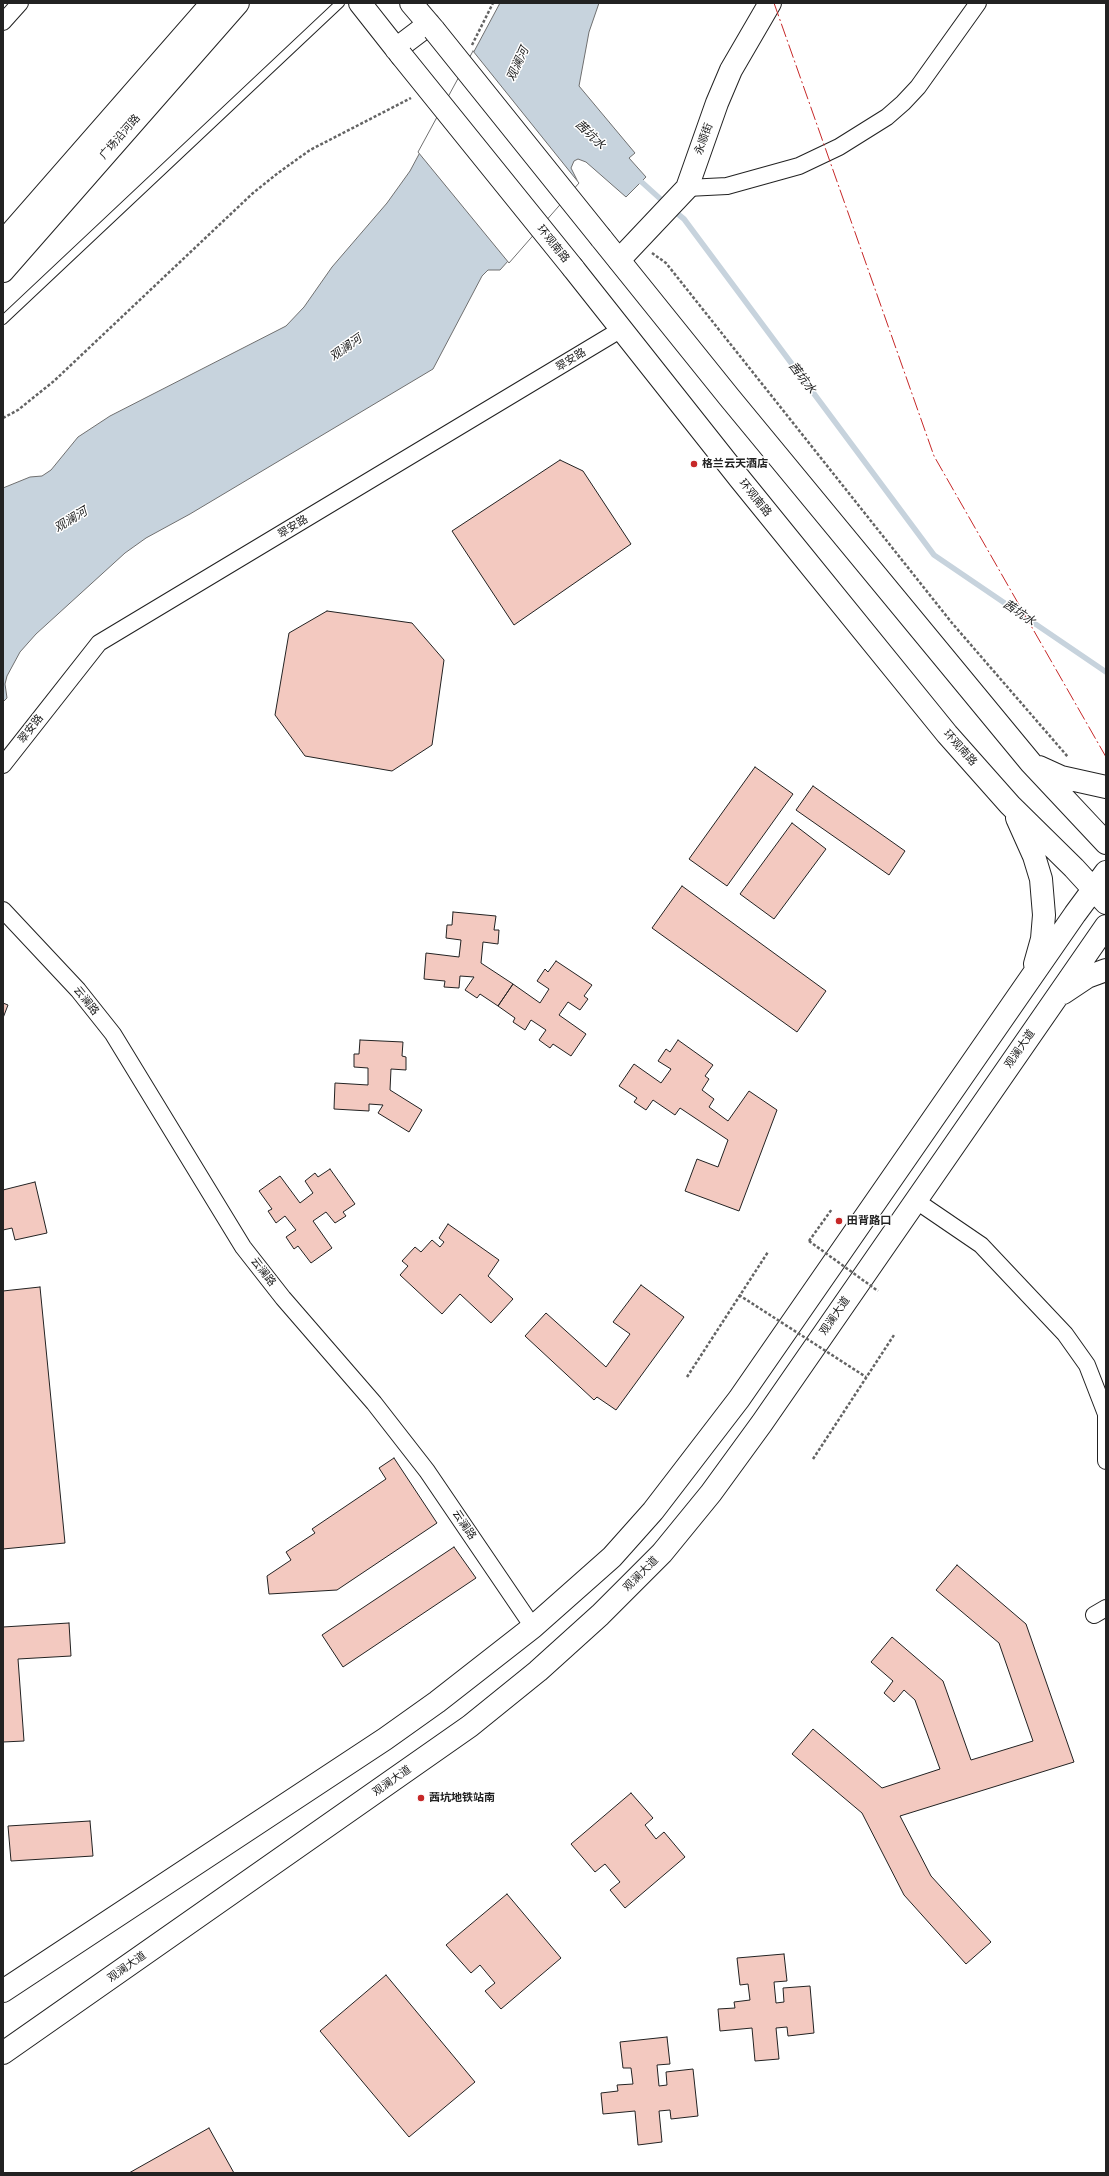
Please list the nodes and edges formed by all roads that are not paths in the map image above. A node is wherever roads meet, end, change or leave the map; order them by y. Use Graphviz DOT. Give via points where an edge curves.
graph roads {
  1 [pos="20,3"];
  2 [pos="212,3"];
  3 [pos="238,3"];
  4 [pos="340,3"];
  5 [pos="360,3"];
  6 [pos="411,3"];
  7 [pos="770,3"];
  8 [pos="978,3"];
  9 [pos="3,22"];
  10 [pos="432,27"];
  11 [pos="398,52"];
  12 [pos="682,193"];
  13 [pos="3,242"];
  14 [pos="619,260"];
  15 [pos="3,270"];
  16 [pos="3,320"];
  17 [pos="620,330"];
  18 [pos="1031,763"];
  19 [pos="3,765"];
  20 [pos="1106,787"];
  21 [pos="1010,804"];
  22 [pos="1106,843"];
  23 [pos="1106,872"];
  24 [pos="1100,896"];
  25 [pos="3,910"];
  26 [pos="1106,926"];
  27 [pos="1106,970"];
  28 [pos="1030,978"];
  29 [pos="1052,1003"];
  30 [pos="915,1200"];
  31 [pos="1106,1461"];
  32 [pos="533,1627"];
  33 [pos="3,1991"];
  34 [pos="3,2053"];
  1 -- 9 [label="street"];
  2 -- 13 [label="main road, 广场沿河路"];
  3 -- 15 [label="main road, 广场沿河路"];
  4 -- 16 [label="lane"];
  5 -- 11 [label="main road, 环观南路"];
  6 -- 10 [label="main road"];
  7 -- 12 [label="main road, 永顺街" via="731,70"];
  8 -- 12 [label="street" via="918,87 887,117 839,147 799,166 727,186"];
  10 -- 11 [label="main road"];
  10 -- 14 [label="main road, bridge"];
  11 -- 17 [label="main road, 环观南路, bridge"];
  12 -- 14 [label="main road, 永顺街"];
  14 -- 18 [label="main road" via="728,397"];
  17 -- 19 [label="street, 翠安路" via="98,643"];
  17 -- 21 [label="main road, 环观南路" via="947,734"];
  18 -- 20 [label="main road" via="1061,778"];
  18 -- 22 [label="main road"];
  21 -- 24 [label="main road, 环观南路"];
  21 -- 28 [label="main road" via="1034,856 1041,879 1044,916 1042,939"];
  23 -- 24 [label="main road"];
  24 -- 28 [label="main road"];
  25 -- 32 [label="street, 云澜路" via="78,990 113,1034 243,1247 283,1298 374,1403 427,1471"];
  26 -- 29 [label="main road, 观澜大道"];
  27 -- 29 [label="main road" via="1087,977 1069,988"];
  28 -- 32 [label="main road" via="739,1399 690,1465 612,1557"];
  29 -- 30 [label="main road, 观澜大道"];
  30 -- 31 [label="street" via="981,1245 1065,1334 1087,1365 1106,1414"];
  30 -- 34 [label="main road, 观澜大道" via="711,1493 662,1553 600,1616 470,1726"];
  32 -- 33 [label="main road" via="385,1740"];
}
